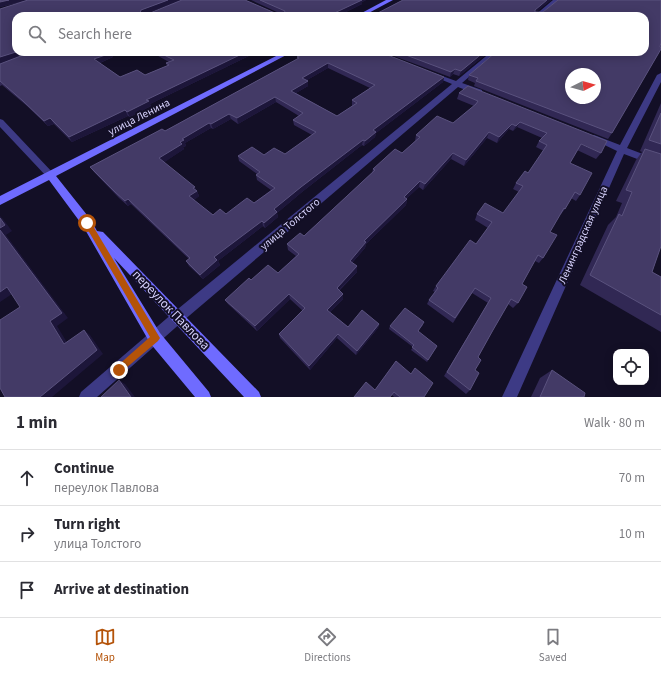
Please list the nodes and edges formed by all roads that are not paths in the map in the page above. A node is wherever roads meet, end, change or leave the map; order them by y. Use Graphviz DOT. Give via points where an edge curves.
graph roads {
  1 [pos="390,0"];
  2 [pos="556,0"];
  3 [pos="367,12"];
  4 [pos="542,12"];
  5 [pos="281,56"];
  6 [pos="490,56"];
  7 [pos="423,70"];
  8 [pos="661,75"];
  9 [pos="458,84"];
  10 [pos="486,95"];
  11 [pos="0,122"];
  12 [pos="586,135"];
  13 [pos="622,149"];
  14 [pos="661,165"];
  15 [pos="50,175"];
  16 [pos="0,201"];
  17 [pos="87,223"];
  18 [pos="178,317"];
  19 [pos="155,338"];
  20 [pos="86,397"];
  21 [pos="204,397"];
  22 [pos="254,397"];
  23 [pos="509,397"];
  1 -- 3 [label="street"];
  2 -- 4 [label="street"];
  5 -- 15 [label="street, улица Ленина"];
  6 -- 9 [label="street, улица Толстого"];
  7 -- 9 [label="street"];
  8 -- 13 [label="street, Ленинградская улица"];
  9 -- 10 [label="street"];
  9 -- 18 [label="street, улица Толстого"];
  11 -- 15 [label="street, переулок Павлова"];
  12 -- 13 [label="street"];
  13 -- 14 [label="street"];
  13 -- 23 [label="street, Ленинградская улица"];
  15 -- 16 [label="street, улица Ленина"];
  15 -- 17 [label="street, переулок Павлова"];
  17 -- 18 [label="street, переулок Павлова"];
  17 -- 19 [label="street, переулок Павлова"];
  18 -- 19 [label="street, улица Толстого"];
  18 -- 22 [label="street, переулок Павлова"];
  19 -- 20 [label="street, улица Толстого"];
  19 -- 21 [label="street, переулок Павлова"];
}
